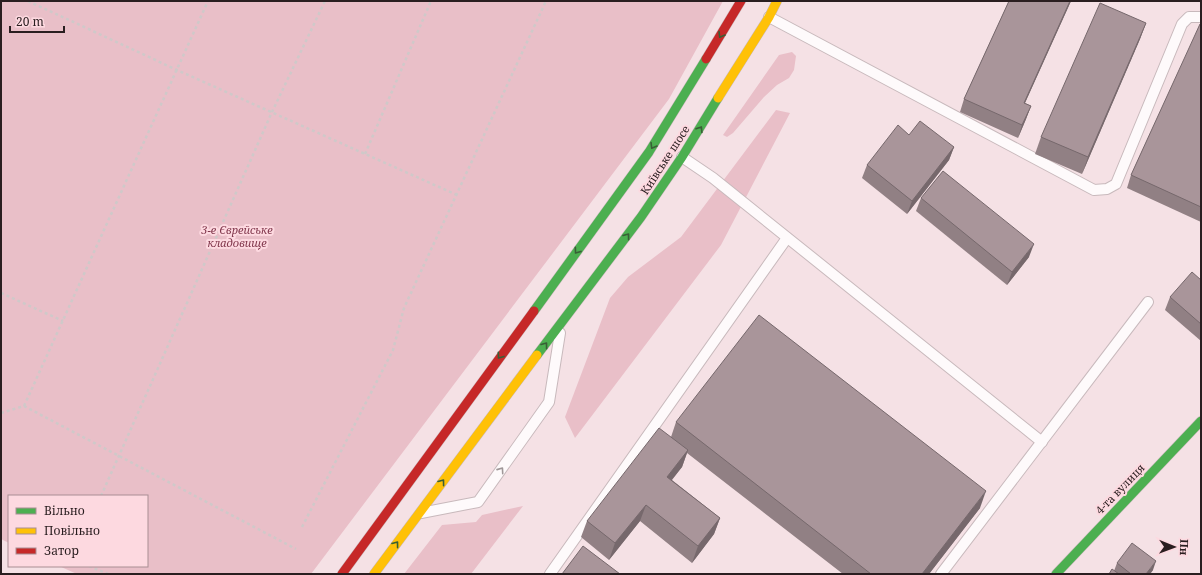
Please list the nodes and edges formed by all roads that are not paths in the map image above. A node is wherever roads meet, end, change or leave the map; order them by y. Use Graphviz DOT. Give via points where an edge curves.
graph roads {
  1 [pos="740,1"];
  2 [pos="777,1"];
  3 [pos="769,17"];
  4 [pos="1201,17"];
  5 [pos="682,157"];
  6 [pos="787,238"];
  7 [pos="1148,302"];
  8 [pos="561,323"];
  9 [pos="1201,421"];
  10 [pos="1042,442"];
  11 [pos="418,514"];
  12 [pos="342,574"];
  13 [pos="374,574"];
  14 [pos="550,574"];
  15 [pos="941,574"];
  16 [pos="1056,574"];
  1 -- 12 [label="main road, one-way" via="649,152"];
  2 -- 3 [label="main road, Київське шосе"];
  3 -- 4 [label="lane" via="1094,190 1107,189 1116,184 1182,24 1189,17"];
  5 -- 3 [label="main road, Київське шосе, one-way"];
  5 -- 6 [label="lane"];
  8 -- 5 [label="main road, Київське шосе, one-way" via="641,218"];
  6 -- 10 [label="lane"];
  6 -- 14 [label="lane"];
  7 -- 10 [label="lane"];
  11 -- 8 [label="main road, Київське шосе, one-way"];
  11 -- 8 [label="lane, one-way" via="478,502 549,402"];
  9 -- 16 [label="main road, 4-та вулиця"];
  10 -- 15 [label="lane"];
  13 -- 11 [label="main road, Київське шосе, one-way"];
}
